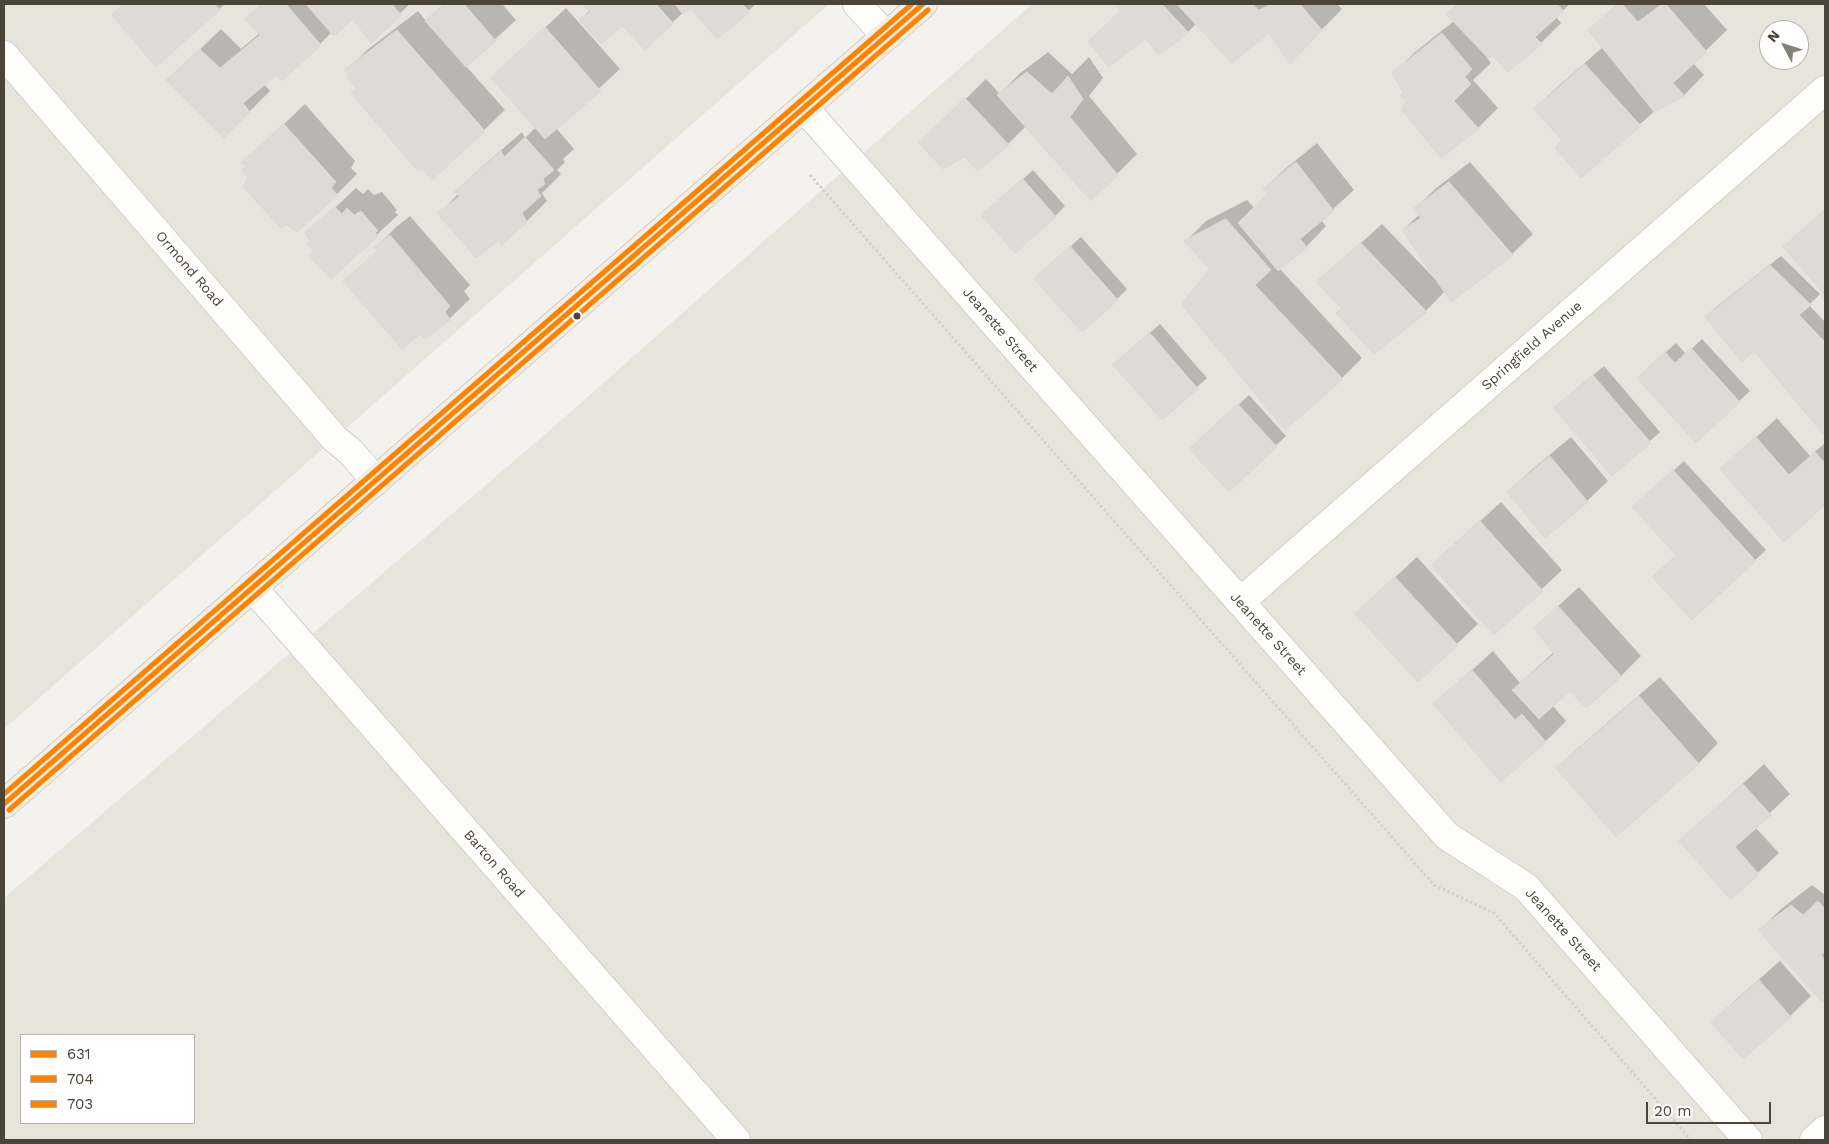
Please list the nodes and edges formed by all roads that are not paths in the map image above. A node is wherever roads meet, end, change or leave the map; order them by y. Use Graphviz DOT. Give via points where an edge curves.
graph roads {
  1 [pos="857,4"];
  2 [pos="923,4"];
  3 [pos="886,36"];
  4 [pos="4,55"];
  5 [pos="1825,90"];
  6 [pos="804,108"];
  7 [pos="376,481"];
  8 [pos="252,587"];
  9 [pos="1240,602"];
  10 [pos="4,804"];
  11 [pos="1825,1130"];
  12 [pos="736,1140"];
  13 [pos="1748,1140"];
  14 [pos="1814,1140"];
  1 -- 3 [label="street"];
  2 -- 3 [label="main road"];
  3 -- 6 [label="main road"];
  4 -- 7 [label="street, Ormond Road" via="335,438"];
  5 -- 9 [label="street, Springfield Avenue"];
  6 -- 7 [label="main road"];
  6 -- 9 [label="street, Jeanette Street"];
  7 -- 8 [label="main road"];
  8 -- 10 [label="main road"];
  8 -- 12 [label="street, Barton Road"];
  9 -- 13 [label="street, Jeanette Street" via="1447,836 1526,887"];
  11 -- 14 [label="street"];
}
